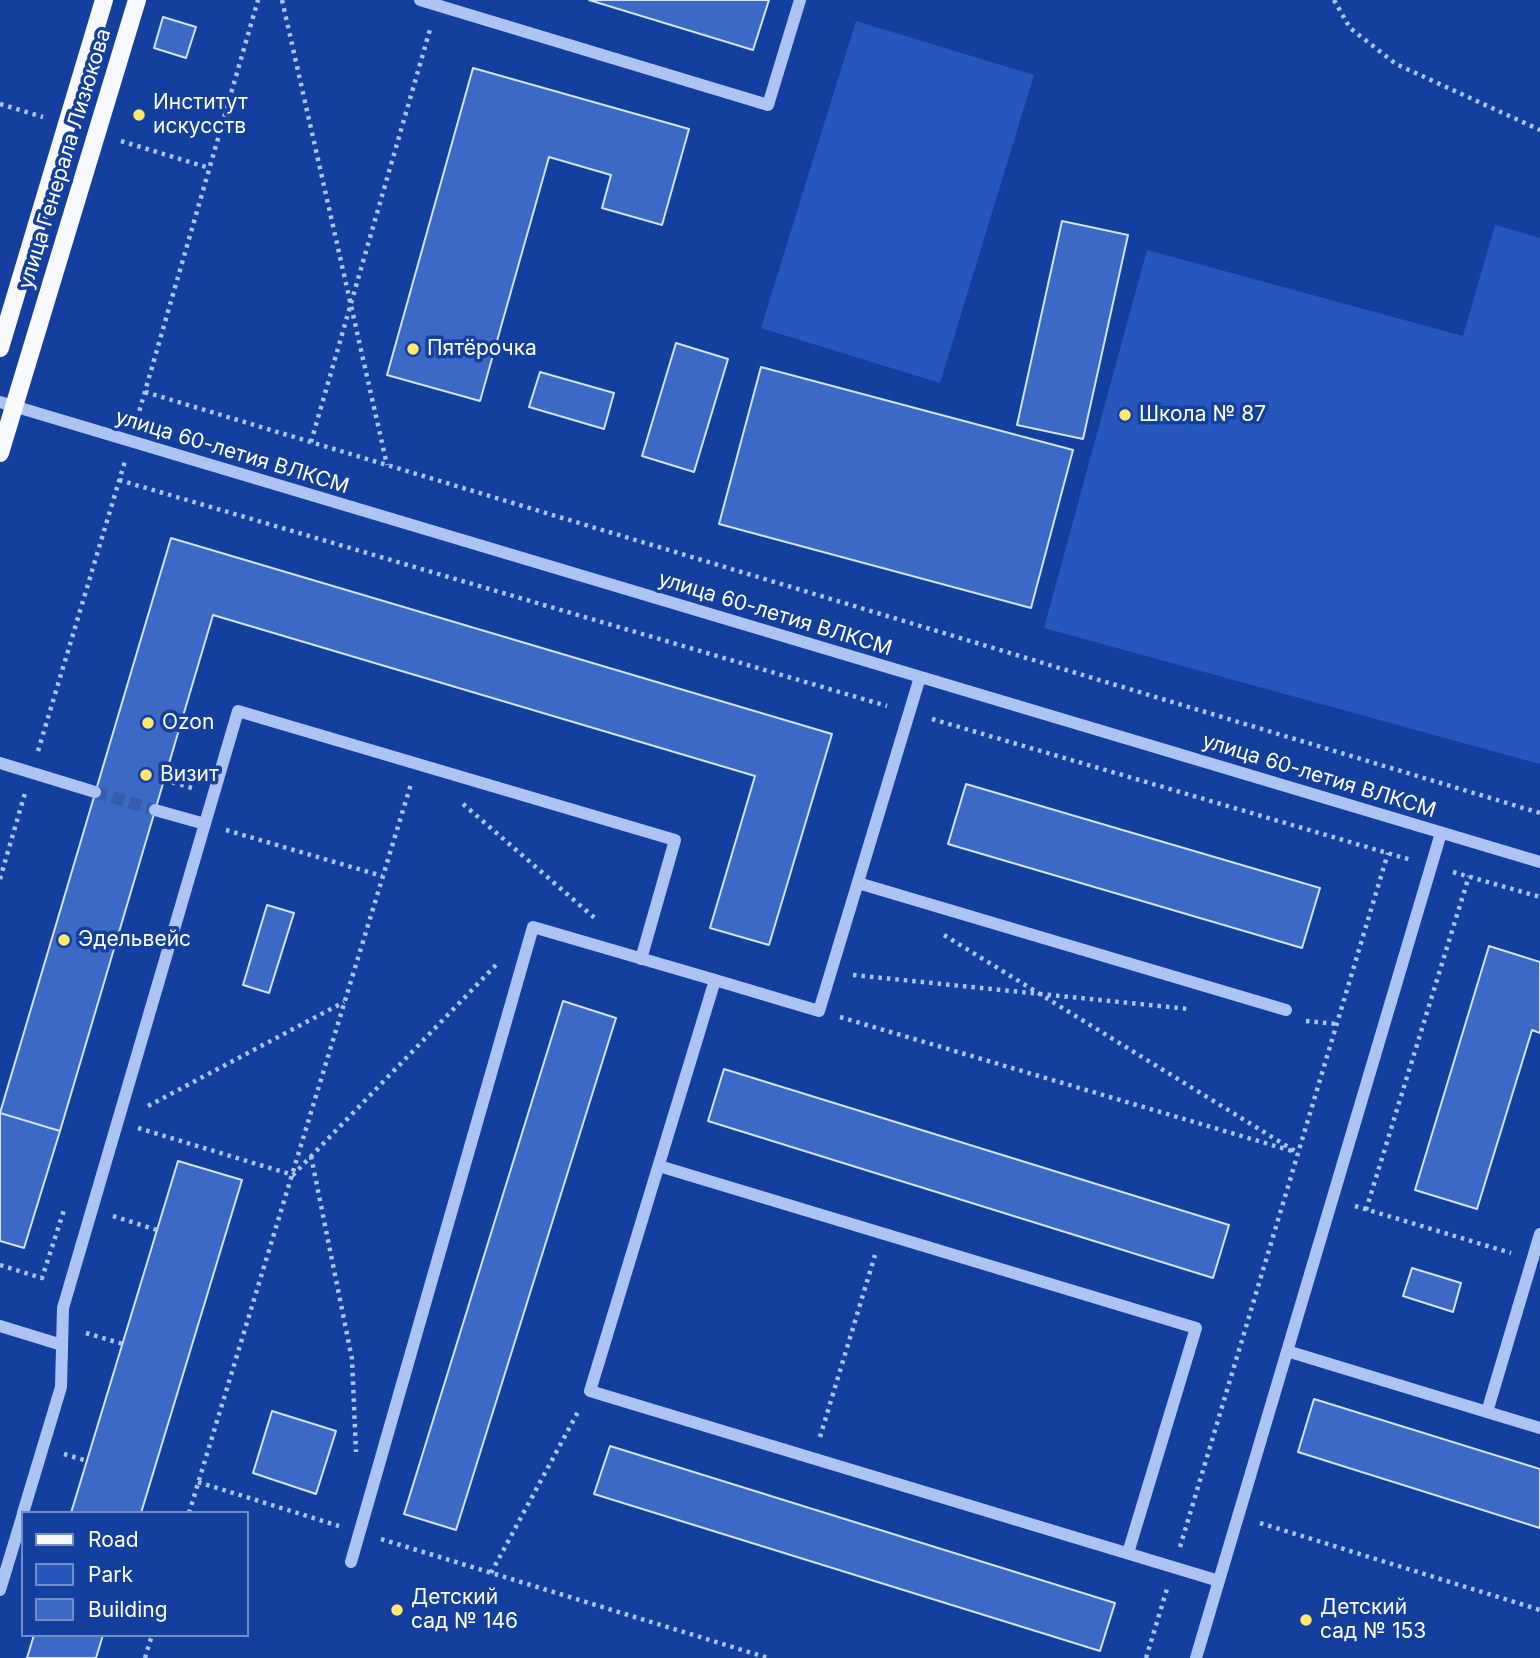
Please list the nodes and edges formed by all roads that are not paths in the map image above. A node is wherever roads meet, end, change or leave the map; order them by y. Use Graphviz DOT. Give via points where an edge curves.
graph roads {
  1 [pos="104,0"];
  2 [pos="137,0"];
  3 [pos="420,0"];
  4 [pos="800,0"];
  5 [pos="0,348"];
  6 [pos="7,404"];
  7 [pos="0,453"];
  8 [pos="920,677"];
  9 [pos="0,763"];
  10 [pos="95,792"];
  11 [pos="155,810"];
  12 [pos="205,824"];
  13 [pos="1441,832"];
  14 [pos="1540,862"];
  15 [pos="858,883"];
  16 [pos="642,958"];
  17 [pos="715,980"];
  18 [pos="1286,1010"];
  19 [pos="659,1166"];
  20 [pos="1540,1234"];
  21 [pos="0,1326"];
  22 [pos="62,1345"];
  23 [pos="1287,1351"];
  24 [pos="1487,1412"];
  25 [pos="1540,1427"];
  26 [pos="24,1511"];
  27 [pos="21,1520"];
  28 [pos="1128,1553"];
  29 [pos="351,1562"];
  30 [pos="1219,1581"];
  31 [pos="0,1590"];
  32 [pos="1196,1658"];
  1 -- 5 [label="main road, улица Генерала Лизюкова"];
  2 -- 6 [label="main road, улица Генерала Лизюкова"];
  3 -- 4 [label="street" via="768,105"];
  6 -- 7 [label="main road, улица Генерала Лизюкова"];
  6 -- 8 [label="street, улица 60-летия ВЛКСМ"];
  8 -- 13 [label="street, улица 60-летия ВЛКСМ"];
  8 -- 15 [label="street"];
  9 -- 10 [label="street"];
  11 -- 12 [label="street"];
  12 -- 16 [label="street" via="238,711 675,840"];
  12 -- 22 [label="street" via="63,1308"];
  13 -- 14 [label="street, улица 60-летия ВЛКСМ"];
  13 -- 23 [label="street"];
  15 -- 17 [label="street" via="819,1011"];
  15 -- 18 [label="street"];
  16 -- 17 [label="street"];
  16 -- 29 [label="street" via="533,927"];
  17 -- 19 [label="street"];
  19 -- 28 [label="street" via="1196,1328"];
  19 -- 28 [label="street" via="590,1391"];
  20 -- 24 [label="street"];
  21 -- 22 [label="street"];
  22 -- 26 [label="street" via="61,1387"];
  23 -- 24 [label="street"];
  23 -- 30 [label="street"];
  24 -- 25 [label="street"];
  27 -- 31 [label="street"];
  28 -- 30 [label="street"];
  30 -- 32 [label="street"];
}
